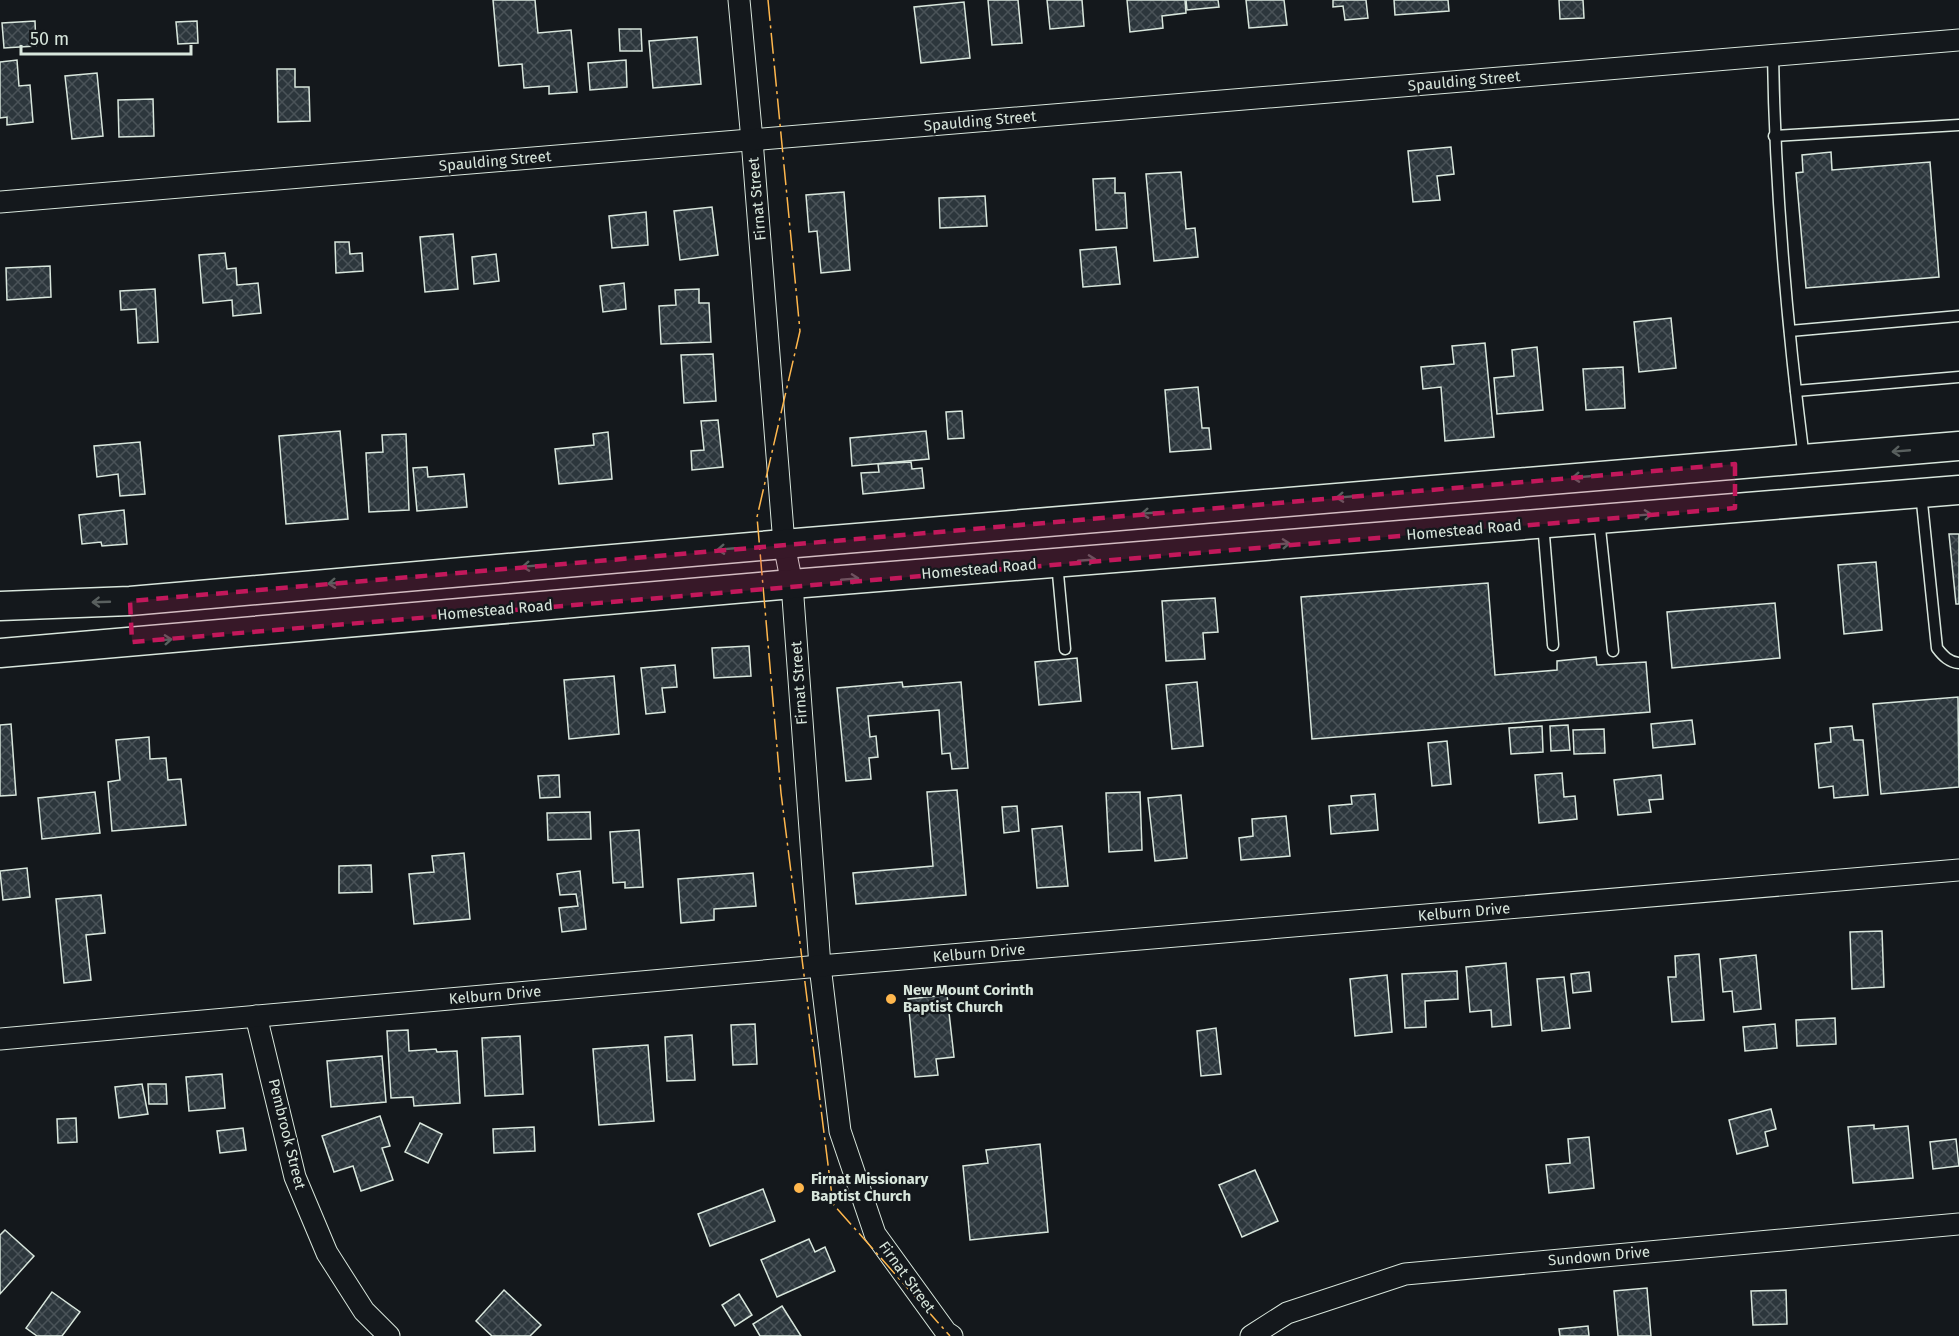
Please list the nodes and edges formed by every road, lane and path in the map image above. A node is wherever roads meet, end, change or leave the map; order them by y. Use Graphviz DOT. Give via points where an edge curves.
graph roads {
  1 [pos="739,0"];
  2 [pos="1959,40"];
  3 [pos="1773,55"];
  4 [pos="1959,125"];
  5 [pos="1774,136"];
  6 [pos="752,140"];
  7 [pos="0,202"];
  8 [pos="1959,316"];
  9 [pos="1790,331"];
  10 [pos="1959,377"];
  11 [pos="1796,391"];
  12 [pos="1959,446"];
  13 [pos="1804,459"];
  14 [pos="1735,464"];
  15 [pos="1959,490"];
  16 [pos="1391,493"];
  17 [pos="1921,493"];
  18 [pos="1735,508"];
  19 [pos="1599,519"];
  20 [pos="1542,523"];
  21 [pos="1401,535"];
  22 [pos="784,544"];
  23 [pos="1057,562"];
  24 [pos="406,577"];
  25 [pos="792,584"];
  26 [pos="130,601"];
  27 [pos="0,606"];
  28 [pos="411,618"];
  29 [pos="132,642"];
  30 [pos="1553,645"];
  31 [pos="1065,649"];
  32 [pos="1613,651"];
  33 [pos="0,653"];
  34 [pos="1959,663"];
  35 [pos="1959,870"];
  36 [pos="820,966"];
  37 [pos="256,1016"];
  38 [pos="0,1039"];
  39 [pos="1959,1224"];
  40 [pos="389,1336"];
  41 [pos="952,1336"];
  42 [pos="1251,1336"];
  1 -- 6 [label="street, Firnat Street"];
  2 -- 3 [label="street, Spaulding Street"];
  3 -- 5 [label="lane"];
  3 -- 6 [label="street, Spaulding Street"];
  4 -- 5 [label="lane"];
  5 -- 9 [label="lane"];
  6 -- 7 [label="street, Spaulding Street"];
  6 -- 22 [label="street, Firnat Street"];
  8 -- 9 [label="lane"];
  9 -- 11 [label="lane"];
  10 -- 11 [label="lane"];
  11 -- 13 [label="lane"];
  12 -- 13 [label="main road, one-way"];
  13 -- 14 [label="main road"];
  14 -- 16 [label="main road, one-way"];
  14 -- 18 [label="main road"];
  15 -- 17 [label="main road, Homestead Road"];
  16 -- 21 [label="main road"];
  16 -- 22 [label="main road, one-way"];
  17 -- 18 [label="main road, Homestead Road"];
  17 -- 34 [label="lane" via="1937,648 1942,656"];
  19 -- 18 [label="main road, Homestead Road, one-way"];
  19 -- 20 [label="main road, Homestead Road"];
  19 -- 32 [label="lane"];
  20 -- 21 [label="main road, Homestead Road"];
  20 -- 30 [label="lane"];
  23 -- 21 [label="main road, Homestead Road, one-way"];
  22 -- 24 [label="main road, one-way"];
  22 -- 25 [label="street, Firnat Street"];
  25 -- 23 [label="main road, Homestead Road, one-way"];
  23 -- 31 [label="lane"];
  24 -- 26 [label="main road, one-way"];
  24 -- 28 [label="main road"];
  25 -- 28 [label="main road, Homestead Road"];
  25 -- 36 [label="street, Firnat Street"];
  26 -- 27 [label="main road, one-way"];
  26 -- 29 [label="main road"];
  29 -- 28 [label="main road, Homestead Road, one-way"];
  29 -- 33 [label="main road, Homestead Road"];
  35 -- 36 [label="street, Kelburn Drive"];
  36 -- 37 [label="street, Kelburn Drive"];
  36 -- 41 [label="street, Firnat Street" via="840,1131 875,1234"];
  37 -- 38 [label="street, Kelburn Drive"];
  37 -- 40 [label="street, Pembrook Street" via="295,1178 327,1253 364,1311"];
  39 -- 42 [label="street, Sundown Drive" via="1405,1274 1287,1313"];
}
